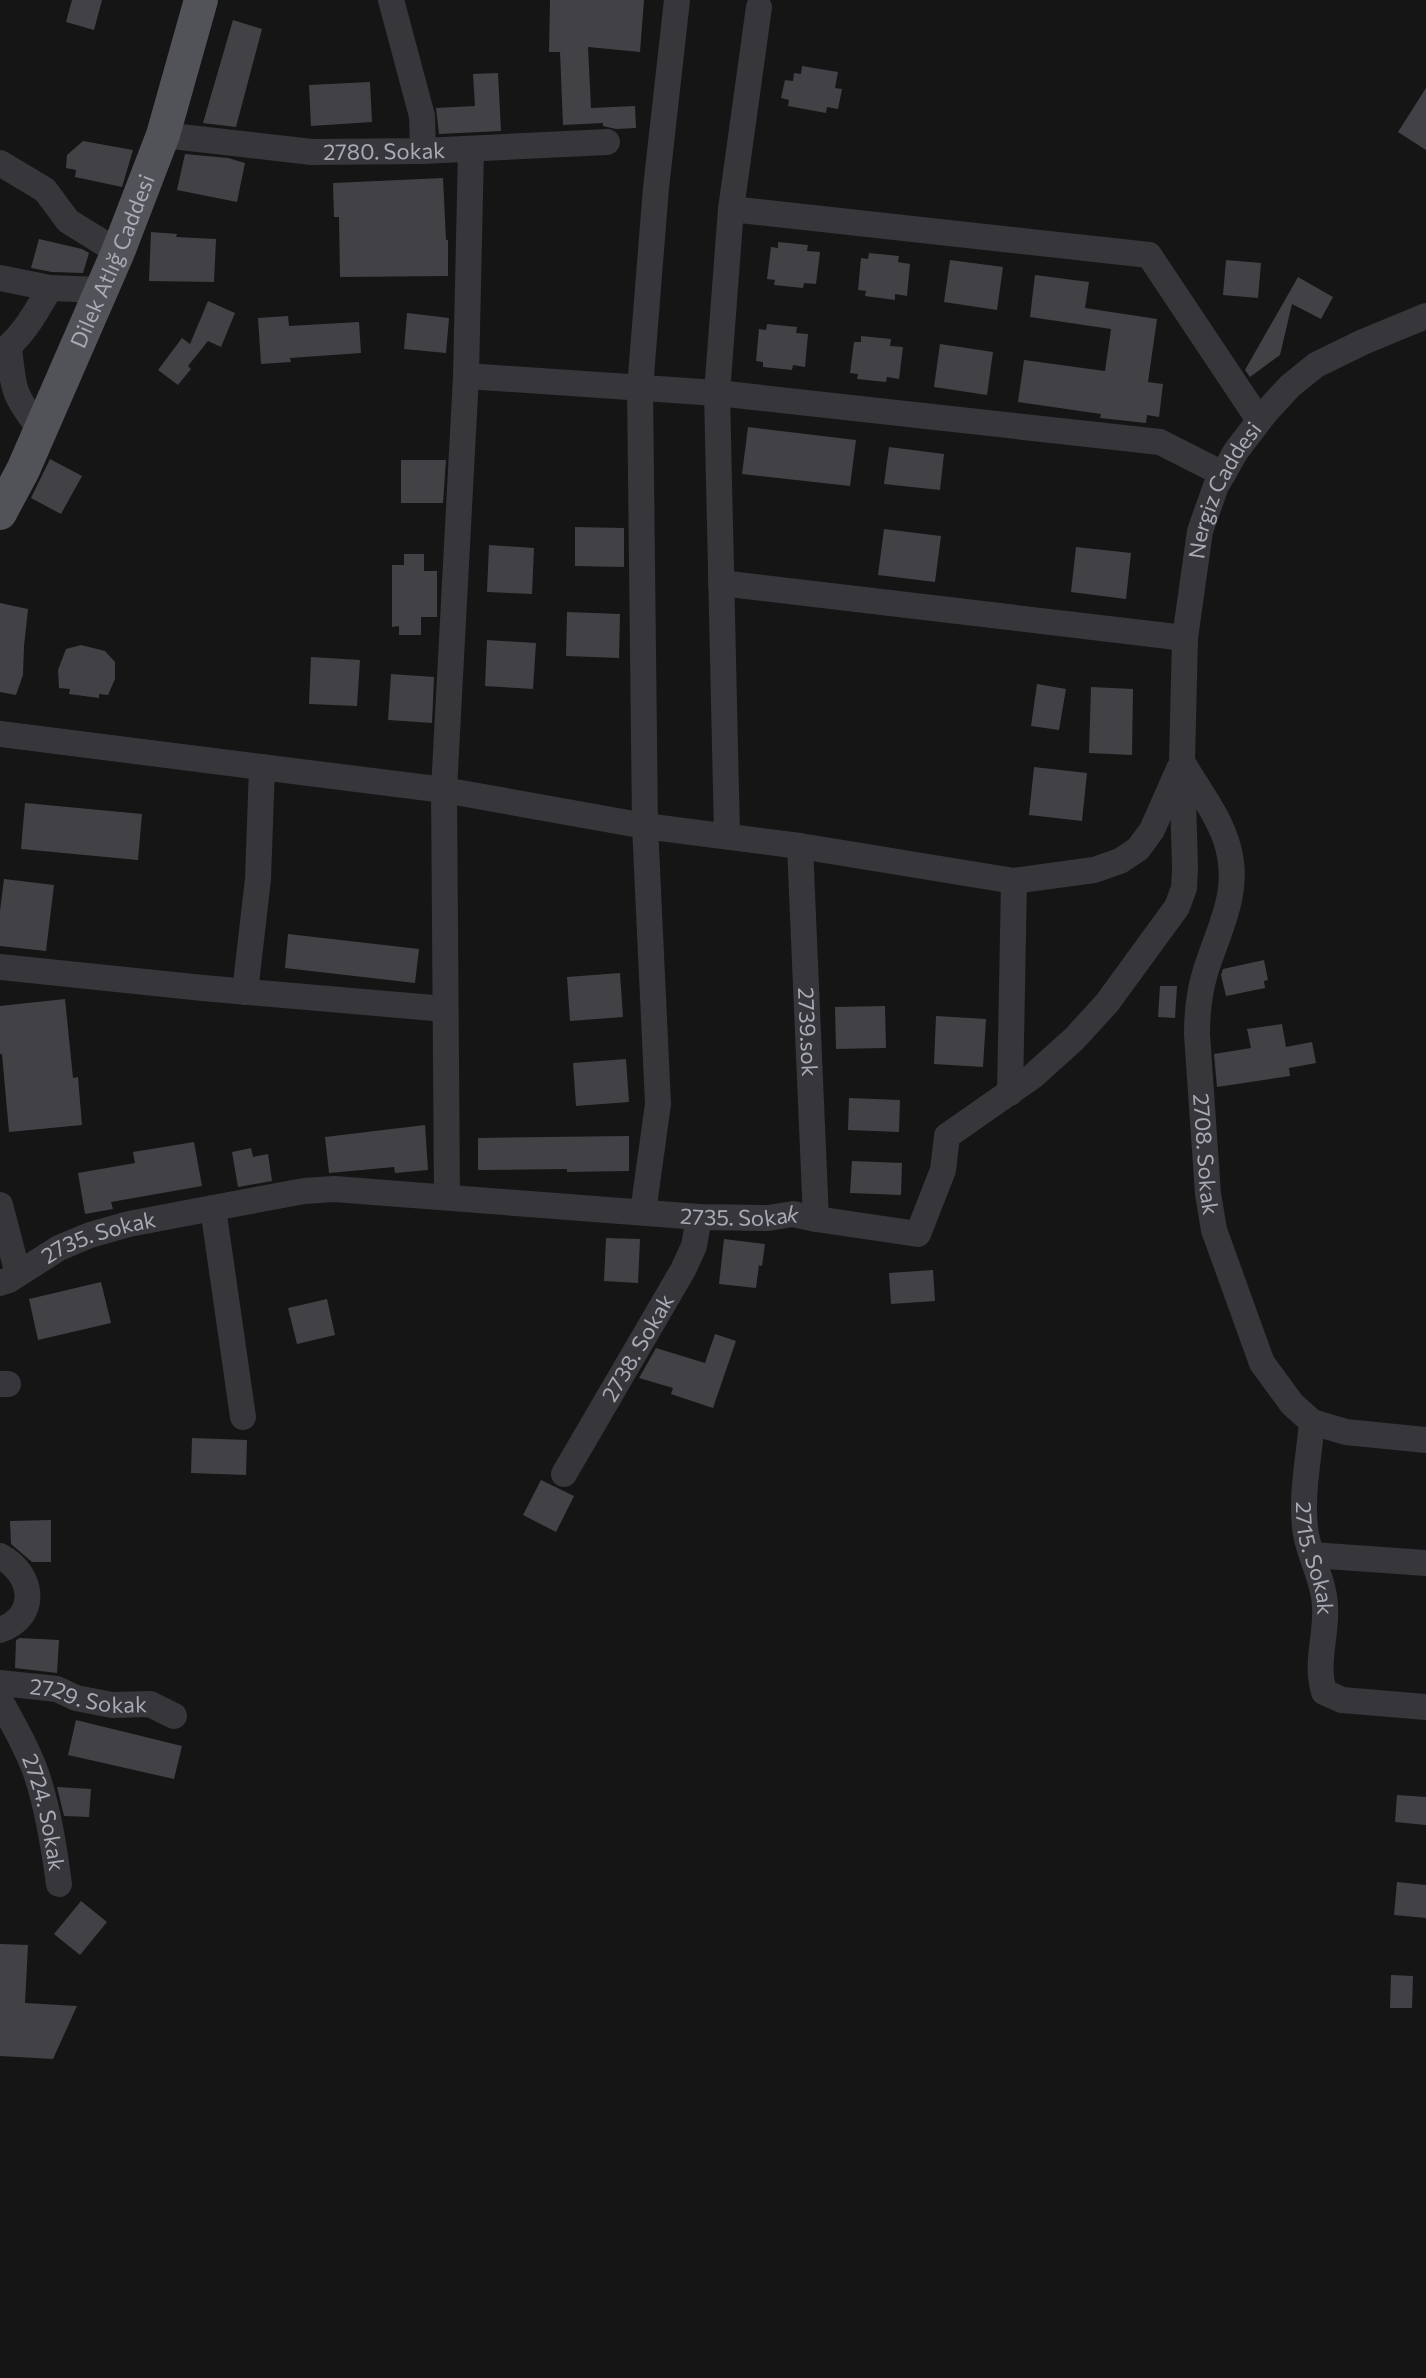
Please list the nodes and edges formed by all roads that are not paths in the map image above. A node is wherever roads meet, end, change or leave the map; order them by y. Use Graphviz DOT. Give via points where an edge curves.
graph roads {
  1 [pos="201,0"];
  2 [pos="391,0"];
  3 [pos="677,0"];
  4 [pos="759,7"];
  5 [pos="163,135"];
  6 [pos="607,142"];
  7 [pos="471,149"];
  8 [pos="423,151"];
  9 [pos="0,163"];
  10 [pos="731,209"];
  11 [pos="118,252"];
  12 [pos="0,278"];
  13 [pos="50,288"];
  14 [pos="101,290"];
  15 [pos="1426,316"];
  16 [pos="5,350"];
  17 [pos="466,376"];
  18 [pos="640,388"];
  19 [pos="717,393"];
  20 [pos="1259,420"];
  21 [pos="40,429"];
  22 [pos="1223,474"];
  23 [pos="0,513"];
  24 [pos="721,583"];
  25 [pos="1185,638"];
  26 [pos="0,734"];
  27 [pos="1182,762"];
  28 [pos="262,767"];
  29 [pos="444,790"];
  30 [pos="645,826"];
  31 [pos="727,835"];
  32 [pos="800,846"];
  33 [pos="1014,881"];
  34 [pos="0,967"];
  35 [pos="245,992"];
  36 [pos="445,1009"];
  37 [pos="1010,1093"];
  38 [pos="447,1196"];
  39 [pos="0,1205"];
  40 [pos="213,1208"];
  41 [pos="643,1212"];
  42 [pos="699,1217"];
  43 [pos="816,1219"];
  44 [pos="9,1279"];
  45 [pos="243,1417"];
  46 [pos="1312,1422"];
  47 [pos="1426,1440"];
  48 [pos="564,1474"];
  49 [pos="1312,1555"];
  50 [pos="0,1556"];
  51 [pos="1426,1563"];
  52 [pos="0,1630"];
  53 [pos="0,1683"];
  54 [pos="0,1700"];
  55 [pos="1426,1707"];
  56 [pos="174,1716"];
  57 [pos="59,1884"];
  1 -- 5 [label="main road, Dilek Atlığ Caddesi"];
  2 -- 8 [label="street" via="422,116"];
  3 -- 18 [label="street"];
  4 -- 10 [label="street"];
  5 -- 8 [label="street, 2780. Sokak" via="312,152"];
  5 -- 11 [label="main road, Dilek Atlığ Caddesi"];
  6 -- 7 [label="street, 2780. Sokak"];
  7 -- 8 [label="street, 2780. Sokak"];
  7 -- 17 [label="street"];
  9 -- 11 [label="street" via="45,190 68,221"];
  10 -- 19 [label="street"];
  10 -- 20 [label="street" via="1149,255"];
  11 -- 14 [label="main road, Dilek Atlığ Caddesi"];
  12 -- 13 [label="street"];
  13 -- 14 [label="street"];
  13 -- 16 [label="street"];
  14 -- 21 [label="main road, Dilek Atlığ Caddesi"];
  15 -- 20 [label="street, Nergiz Caddesi" via="1316,365"];
  16 -- 21 [label="street" via="13,388"];
  17 -- 18 [label="street"];
  17 -- 29 [label="street"];
  18 -- 19 [label="street"];
  18 -- 30 [label="street"];
  19 -- 22 [label="street" via="1160,442"];
  19 -- 24 [label="street"];
  20 -- 22 [label="street, Nergiz Caddesi"];
  21 -- 23 [label="main road, Dilek Atlığ Caddesi"];
  22 -- 25 [label="street, Nergiz Caddesi" via="1200,531"];
  24 -- 25 [label="street"];
  24 -- 31 [label="street"];
  25 -- 27 [label="street, Nergiz Caddesi"];
  26 -- 28 [label="street"];
  27 -- 33 [label="street" via="1138,849 1094,870"];
  27 -- 37 [label="street, 2735. Sokak" via="1184,888 1177,907 1107,1003"];
  27 -- 46 [label="street, 2708. Sokak" via="1221,827 1232,867 1229,906 1205,971 1197,1012 1201,1115 1214,1230 1262,1363"];
  28 -- 29 [label="street"];
  28 -- 35 [label="street" via="258,879"];
  29 -- 30 [label="street"];
  29 -- 36 [label="street"];
  30 -- 31 [label="street"];
  30 -- 41 [label="street" via="658,1104"];
  31 -- 32 [label="street"];
  32 -- 33 [label="street"];
  32 -- 43 [label="street, 2739.sok"];
  33 -- 37 [label="street"];
  34 -- 35 [label="street"];
  35 -- 36 [label="street"];
  36 -- 38 [label="street"];
  37 -- 43 [label="street, 2735. Sokak" via="947,1136 943,1170 918,1234"];
  38 -- 40 [label="street, 2735. Sokak" via="334,1189"];
  38 -- 41 [label="street, 2735. Sokak"];
  39 -- 44 [label="street"];
  40 -- 44 [label="street, 2735. Sokak" via="90,1235"];
  40 -- 45 [label="street"];
  41 -- 42 [label="street, 2735. Sokak"];
  42 -- 43 [label="street, 2735. Sokak" via="793,1214"];
  42 -- 48 [label="street, 2738. Sokak" via="683,1270"];
  46 -- 47 [label="street" via="1346,1432"];
  46 -- 49 [label="street, 2715. Sokak" via="1305,1508"];
  49 -- 51 [label="street"];
  49 -- 55 [label="street, 2715. Sokak" via="1326,1607 1319,1663 1324,1692 1342,1700"];
  50 -- 52 [label="street" via="9,1560 28,1589 28,1604 20,1617"];
  53 -- 56 [label="street, 2729. Sokak" via="57,1689 112,1705 150,1704"];
  54 -- 57 [label="street, 2724. Sokak" via="37,1776"];
}
